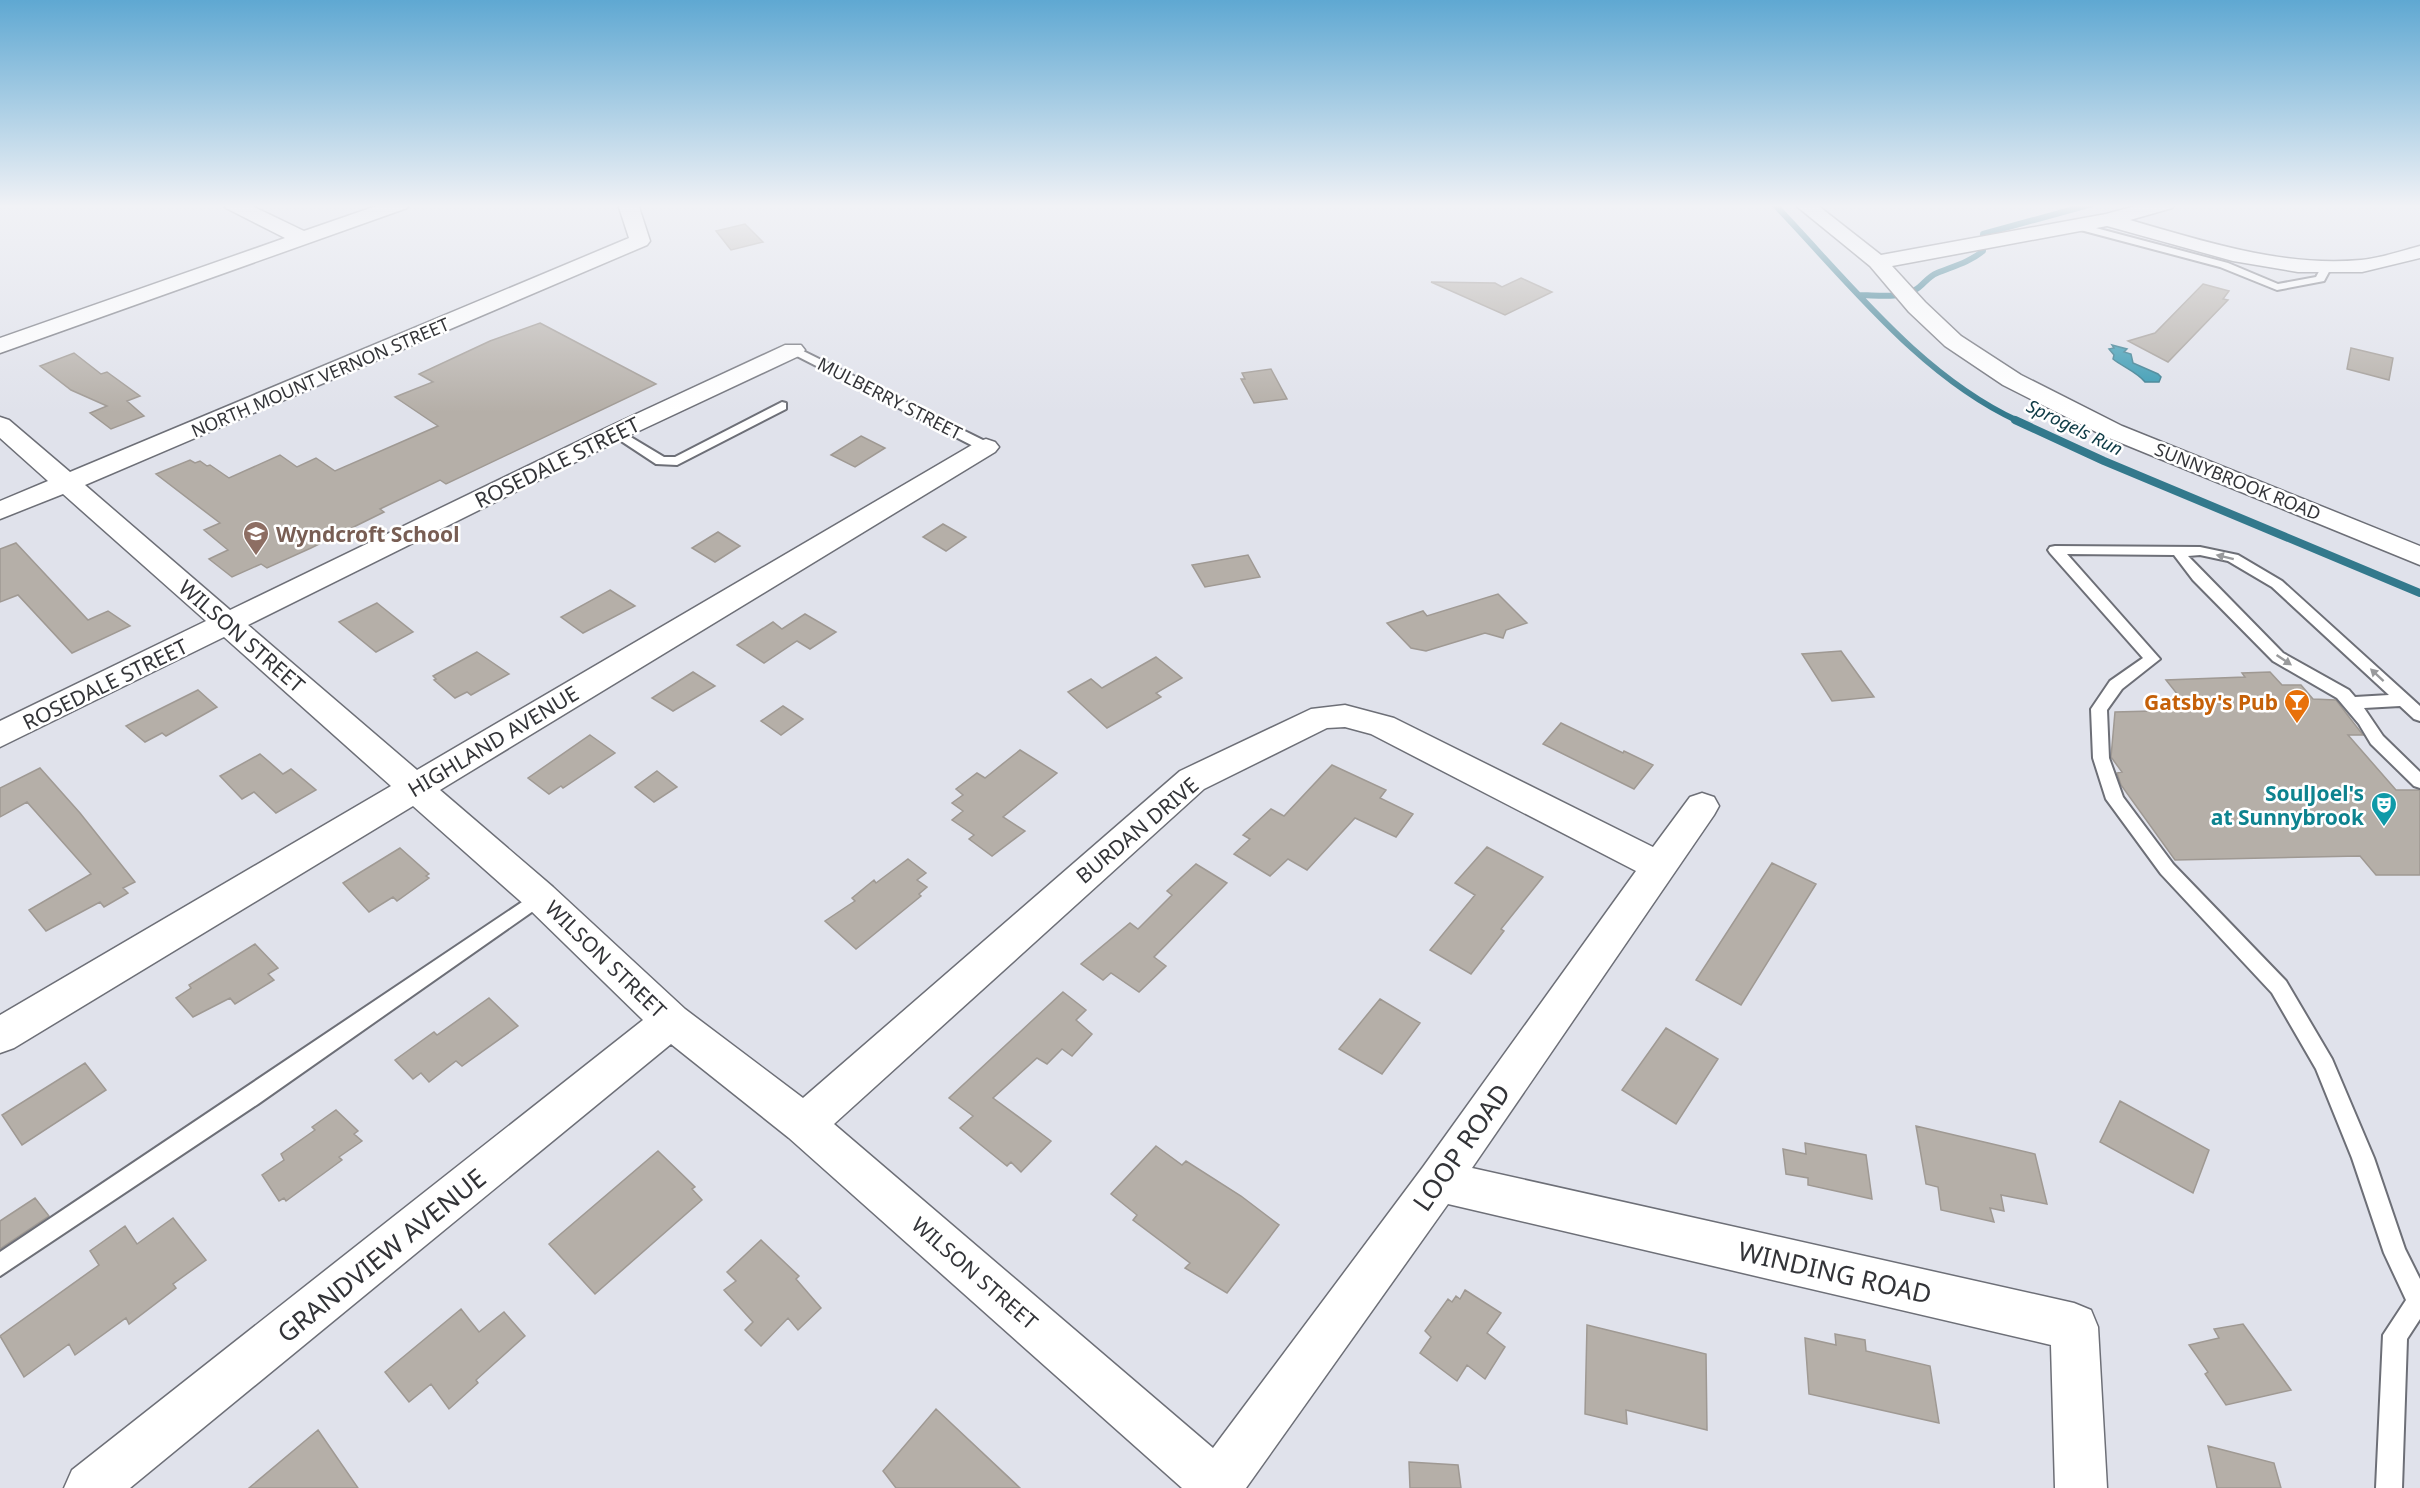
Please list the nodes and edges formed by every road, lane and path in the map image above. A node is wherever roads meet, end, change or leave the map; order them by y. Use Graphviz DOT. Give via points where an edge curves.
graph roads {
  1 [pos="202,273"];
  2 [pos="563,273"];
  3 [pos="1887,273"];
  4 [pos="2244,273"];
  5 [pos="2323,273"];
  6 [pos="0,346"];
  7 [pos="792,350"];
  8 [pos="782,406"];
  9 [pos="0,425"];
  10 [pos="615,433"];
  11 [pos="986,447"];
  12 [pos="69,483"];
  13 [pos="0,511"];
  14 [pos="2182,551"];
  15 [pos="2420,556"];
  16 [pos="227,624"];
  17 [pos="2404,700"];
  18 [pos="2350,703"];
  19 [pos="2420,715"];
  20 [pos="0,735"];
  21 [pos="2420,782"];
  22 [pos="415,787"];
  23 [pos="1702,806"];
  24 [pos="1658,866"];
  25 [pos="540,897"];
  26 [pos="671,1021"];
  27 [pos="0,1036"];
  28 [pos="804,1124"];
  29 [pos="1438,1181"];
  30 [pos="0,1265"];
  31 [pos="2419,1301"];
  32 [pos="1217,1487"];
  33 [pos="90,1488"];
  34 [pos="2081,1488"];
  35 [pos="2389,1488"];
  1 -- 6 [label="street"];
  2 -- 12 [label="street, NORTH MOUNT VERNON STREET"];
  3 -- 15 [label="street, SUNNYBROOK ROAD" via="1933,323 1974,356 2057,404 2113,431"];
  4 -- 5 [label="lane" via="2277,287 2320,279"];
  7 -- 10 [label="street, ROSEDALE STREET"];
  7 -- 11 [label="lane, MULBERRY STREET"];
  8 -- 10 [label="lane" via="677,460 662,461"];
  9 -- 12 [label="street, WILSON STREET"];
  10 -- 16 [label="street, ROSEDALE STREET"];
  11 -- 22 [label="street, HIGHLAND AVENUE"];
  12 -- 13 [label="street, NORTH MOUNT VERNON STREET"];
  12 -- 16 [label="street, WILSON STREET"];
  17 -- 14 [label="lane, one-way" via="2277,584 2233,558"];
  14 -- 18 [label="lane, one-way" via="2181,556 2198,577 2278,657 2343,694"];
  14 -- 31 [label="lane" via="2055,550 2152,659 2116,685 2099,709 2101,758 2115,800 2167,869 2279,987 2325,1065 2363,1158 2395,1253"];
  16 -- 20 [label="street, ROSEDALE STREET"];
  16 -- 22 [label="street, WILSON STREET"];
  17 -- 18 [label="lane"];
  17 -- 19 [label="lane"];
  18 -- 21 [label="lane" via="2377,740"];
  22 -- 25 [label="street, WILSON STREET"];
  22 -- 27 [label="street, HIGHLAND AVENUE"];
  23 -- 24 [label="street, LOOP ROAD"];
  24 -- 28 [label="street, BURDAN DRIVE" via="1382,726 1345,716 1314,720 1192,780"];
  24 -- 29 [label="street, LOOP ROAD"];
  25 -- 26 [label="street, WILSON STREET"];
  25 -- 30 [label="lane"];
  26 -- 28 [label="street, WILSON STREET"];
  26 -- 33 [label="street, GRANDVIEW AVENUE"];
  28 -- 32 [label="street, WILSON STREET"];
  29 -- 32 [label="street, LOOP ROAD"];
  29 -- 34 [label="street, WINDING ROAD" via="2074,1327"];
  31 -- 35 [label="lane" via="2395,1335"];
}
